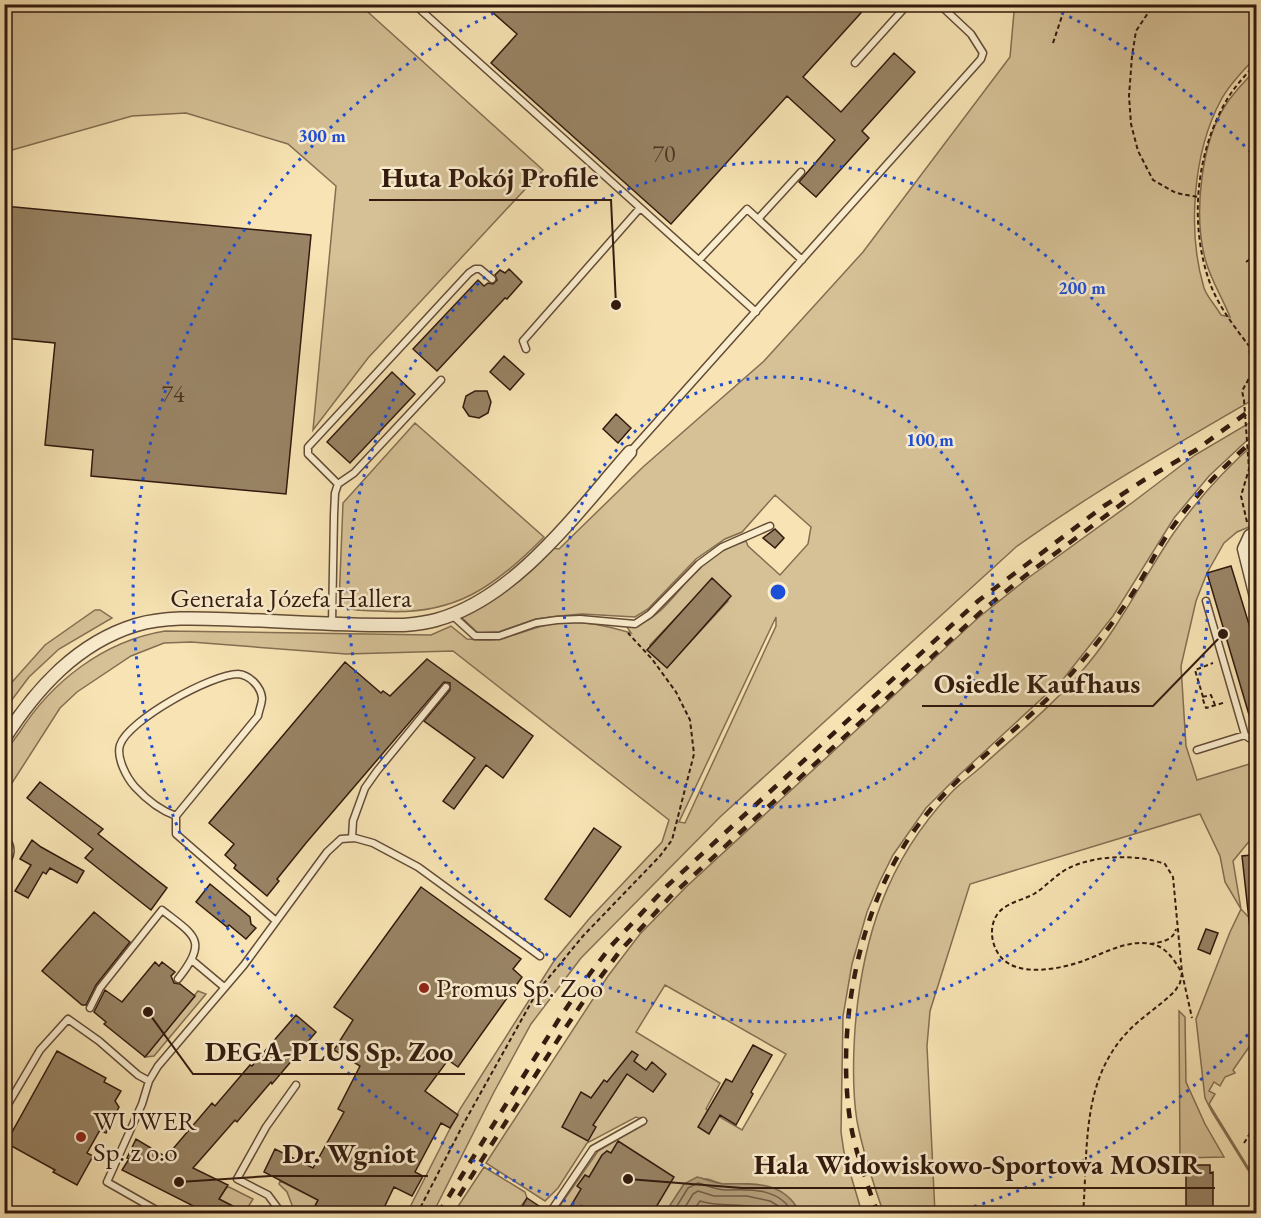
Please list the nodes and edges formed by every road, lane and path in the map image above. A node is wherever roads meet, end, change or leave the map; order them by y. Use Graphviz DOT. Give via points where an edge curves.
graph roads {
  1 [pos="414,4"];
  2 [pos="908,4"];
  3 [pos="939,4"];
  4 [pos="1065,4"];
  5 [pos="1158,4"];
  6 [pos="1053,43"];
  7 [pos="855,63"];
  8 [pos="1257,63"];
  9 [pos="801,172"];
  10 [pos="1198,198"];
  11 [pos="640,208"];
  12 [pos="758,219"];
  13 [pos="1257,255"];
  14 [pos="699,260"];
  15 [pos="802,260"];
  16 [pos="1246,262"];
  17 [pos="492,279"];
  18 [pos="756,312"];
  19 [pos="1249,346"];
  20 [pos="526,349"];
  21 [pos="1257,355"];
  22 [pos="441,380"];
  23 [pos="630,452"];
  24 [pos="1257,466"];
  25 [pos="1247,477"];
  26 [pos="338,484"];
  27 [pos="770,526"];
  28 [pos="1253,534"];
  29 [pos="1257,597"];
  30 [pos="1206,601"];
  31 [pos="451,614"];
  32 [pos="618,622"];
  33 [pos="332,624"];
  34 [pos="1223,660"];
  35 [pos="446,687"];
  36 [pos="1203,697"];
  37 [pos="1234,699"];
  38 [pos="1215,705"];
  39 [pos="1245,735"];
  40 [pos="1257,736"];
  41 [pos="4,739"];
  42 [pos="1197,750"];
  43 [pos="176,816"];
  44 [pos="4,837"];
  45 [pos="352,838"];
  46 [pos="4,867"];
  47 [pos="276,921"];
  48 [pos="1177,926"];
  49 [pos="1149,944"];
  50 [pos="540,956"];
  51 [pos="193,961"];
  52 [pos="1182,973"];
  53 [pos="178,978"];
  54 [pos="224,987"];
  55 [pos="90,1008"];
  56 [pos="1192,1018"];
  57 [pos="149,1081"];
  58 [pos="296,1085"];
  59 [pos="4,1111"];
  60 [pos="643,1121"];
  61 [pos="1257,1124"];
  62 [pos="1244,1143"];
  63 [pos="157,1212"];
  64 [pos="186,1214"];
  65 [pos="282,1214"];
  66 [pos="417,1214"];
  67 [pos="549,1214"];
  68 [pos="1083,1214"];
  1 -- 11 [label="lane"];
  2 -- 7 [label="lane"];
  3 -- 15 [label="lane" via="971,34 983,52 981,59"];
  4 -- 6 [label="path"];
  5 -- 10 [label="path" via="1136,30 1129,96 1131,124 1138,151 1153,180 1176,194"];
  8 -- 10 [label="path" via="1215,121"];
  9 -- 12 [label="lane"];
  10 -- 19 [label="path" via="1200,240 1212,287"];
  11 -- 14 [label="lane"];
  11 -- 20 [label="lane" via="524,341"];
  12 -- 14 [label="lane" via="747,209"];
  12 -- 15 [label="lane"];
  13 -- 16 [label="path"];
  14 -- 18 [label="lane"];
  15 -- 18 [label="lane"];
  17 -- 26 [label="lane" via="480,269 469,273 308,447 308,454"];
  18 -- 23 [label="lane"];
  19 -- 21 [label="path"];
  19 -- 25 [label="path" via="1252,373 1242,392"];
  22 -- 26 [label="lane" via="354,473"];
  23 -- 31 [label="street, Generała Józefa Hallera" via="523,570 492,593"];
  24 -- 25 [label="path"];
  25 -- 28 [label="path" via="1241,496"];
  26 -- 33 [label="lane"];
  27 -- 32 [label="lane" via="722,547 635,624"];
  28 -- 29 [label="street" via="1244,549"];
  30 -- 34 [label="lane"];
  31 -- 32 [label="lane" via="475,636 499,636 557,620"];
  31 -- 33 [label="street, Generała Józefa Hallera" via="404,625"];
  32 -- 66 [label="path" via="652,659 690,720 694,754 672,840 537,992"];
  33 -- 41 [label="street, Generała Józefa Hallera" via="162,620 114,633 72,659 50,679"];
  34 -- 36 [label="path" via="1195,670"];
  34 -- 37 [label="lane"];
  35 -- 45 [label="lane" via="365,788 353,821"];
  36 -- 38 [label="path" via="1211,694"];
  36 -- 38 [label="path" via="1206,708"];
  37 -- 38 [label="path"];
  37 -- 39 [label="lane"];
  39 -- 40 [label="lane"];
  39 -- 42 [label="lane"];
  43 -- 43 [label="lane" via="258,716 262,697 250,678 236,674 199,687 146,716 119,746 129,780 161,811"];
  43 -- 47 [label="lane" via="176,834"];
  44 -- 46 [label="lane" via="11,848"];
  45 -- 47 [label="lane" via="341,839 327,852"];
  45 -- 50 [label="lane" via="373,843 418,867"];
  47 -- 54 [label="lane"];
  48 -- 49 [label="path" via="1175,935 1169,939"];
  48 -- 49 [label="path" via="1171,871 1165,864 1134,857 1070,867 1035,893 1004,908 993,924 995,947 1002,958 1026,969 1066,965 1112,948"];
  48 -- 52 [label="path"];
  49 -- 52 [label="path" via="1167,953"];
  51 -- 53 [label="lane"];
  51 -- 54 [label="lane"];
  51 -- 55 [label="lane" via="195,945 190,933 162,910 100,988"];
  52 -- 56 [label="path"];
  52 -- 68 [label="path" via="1175,991 1114,1048 1096,1083 1089,1114"];
  54 -- 57 [label="lane"];
  57 -- 59 [label="lane" via="68,1019 40,1050"];
  57 -- 63 [label="lane" via="107,1182"];
  58 -- 65 [label="lane" via="266,1127 237,1179 268,1195"];
  60 -- 67 [label="lane" via="593,1149"];
  61 -- 62 [label="path"];
  63 -- 64 [label="lane"];
}
